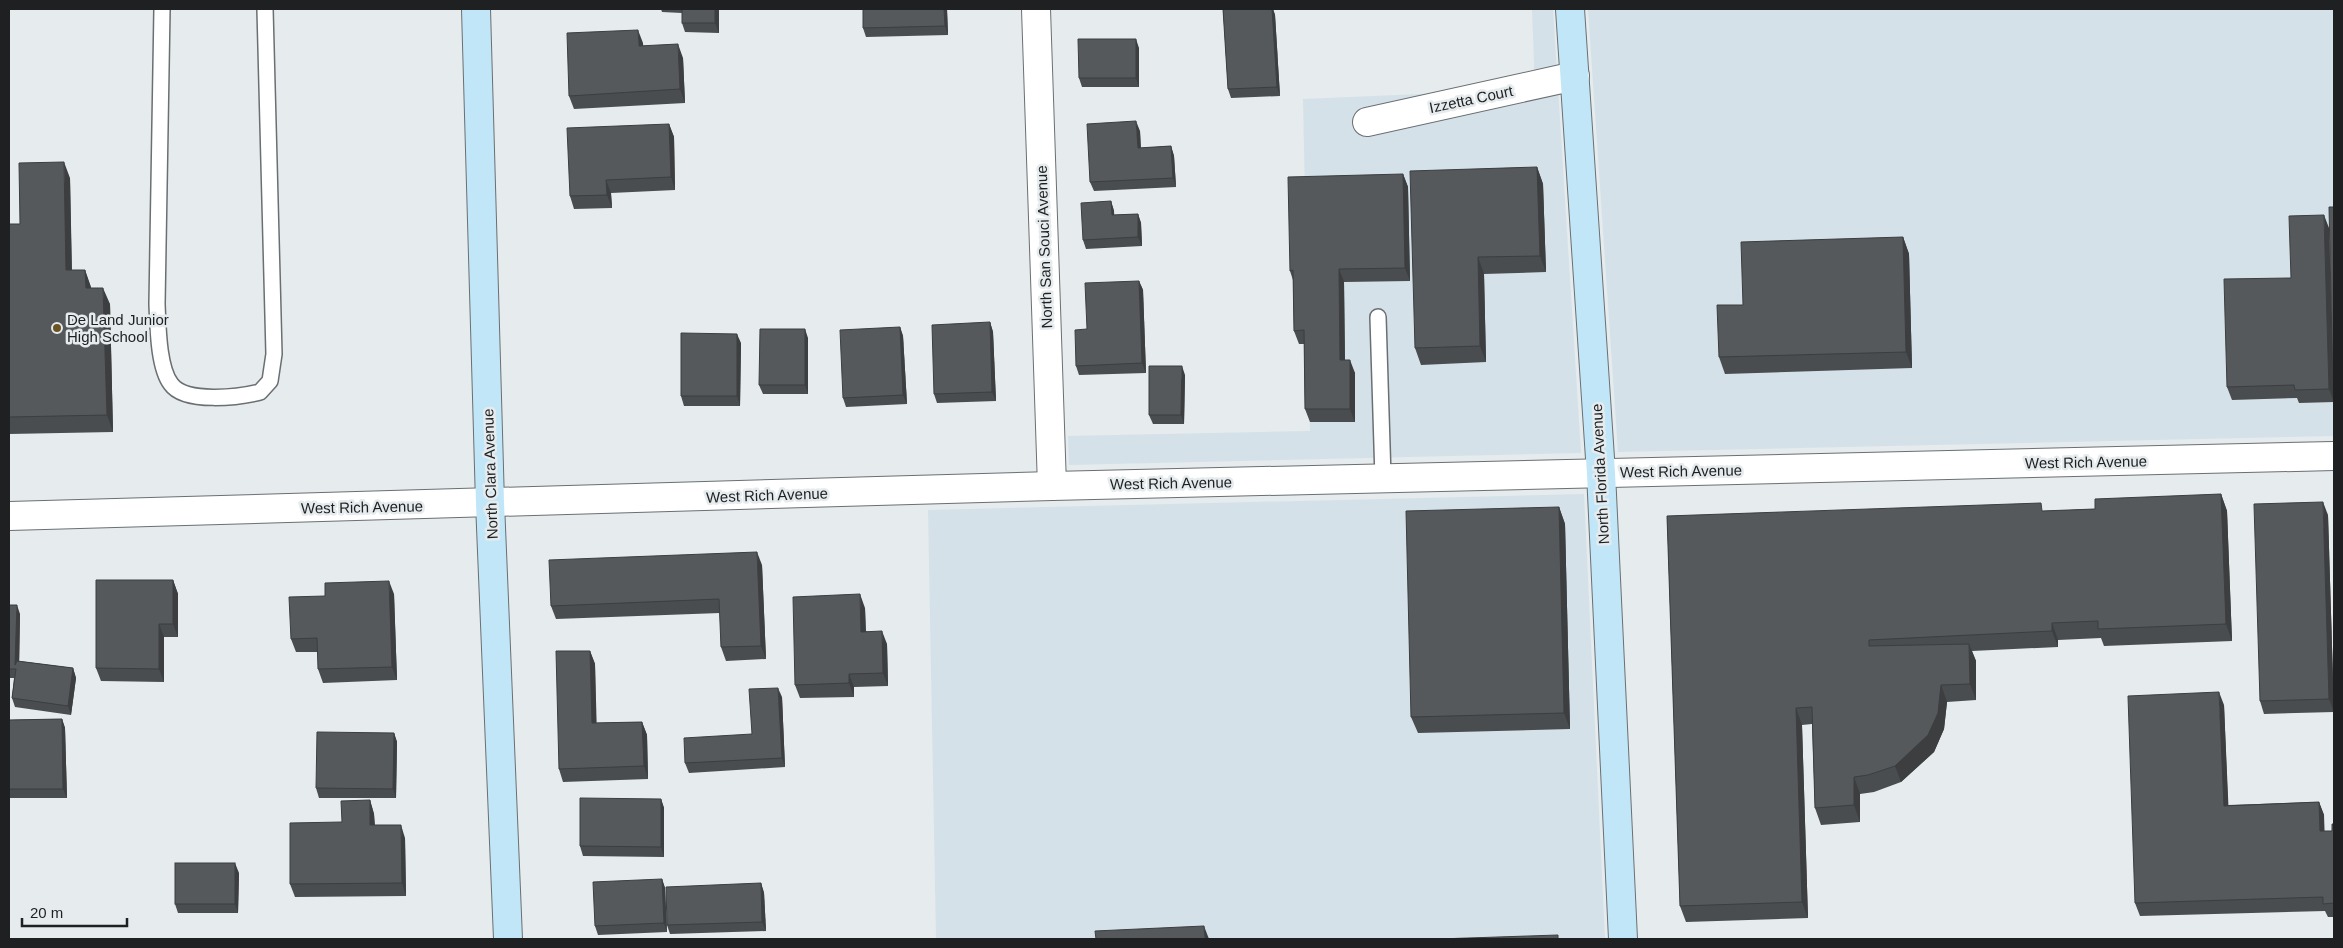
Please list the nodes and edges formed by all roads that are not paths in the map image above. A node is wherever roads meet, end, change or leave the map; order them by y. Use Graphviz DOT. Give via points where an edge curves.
graph roads {
  1 [pos="162,9"];
  2 [pos="265,9"];
  3 [pos="476,9"];
  4 [pos="1036,9"];
  5 [pos="1570,9"];
  6 [pos="1575,76"];
  7 [pos="1367,122"];
  8 [pos="1378,317"];
  9 [pos="2334,456"];
  10 [pos="1601,473"];
  11 [pos="1384,478"];
  12 [pos="1052,486"];
  13 [pos="490,504"];
  14 [pos="9,516"];
  15 [pos="508,939"];
  16 [pos="1623,939"];
  1 -- 2 [label="lane" via="157,304 160,350 171,384 184,393 227,397 260,392 270,381 274,354"];
  3 -- 13 [label="street, North Clara Avenue"];
  4 -- 12 [label="street, North San Souci Avenue"];
  5 -- 6 [label="street, North Florida Avenue"];
  6 -- 7 [label="street, Izzetta Court"];
  6 -- 10 [label="street, North Florida Avenue"];
  8 -- 11 [label="lane"];
  9 -- 10 [label="street, West Rich Avenue"];
  10 -- 11 [label="street, West Rich Avenue"];
  10 -- 16 [label="street, North Florida Avenue"];
  11 -- 12 [label="street, West Rich Avenue"];
  12 -- 13 [label="street, West Rich Avenue"];
  13 -- 14 [label="street, West Rich Avenue"];
  13 -- 15 [label="street, North Clara Avenue"];
}
